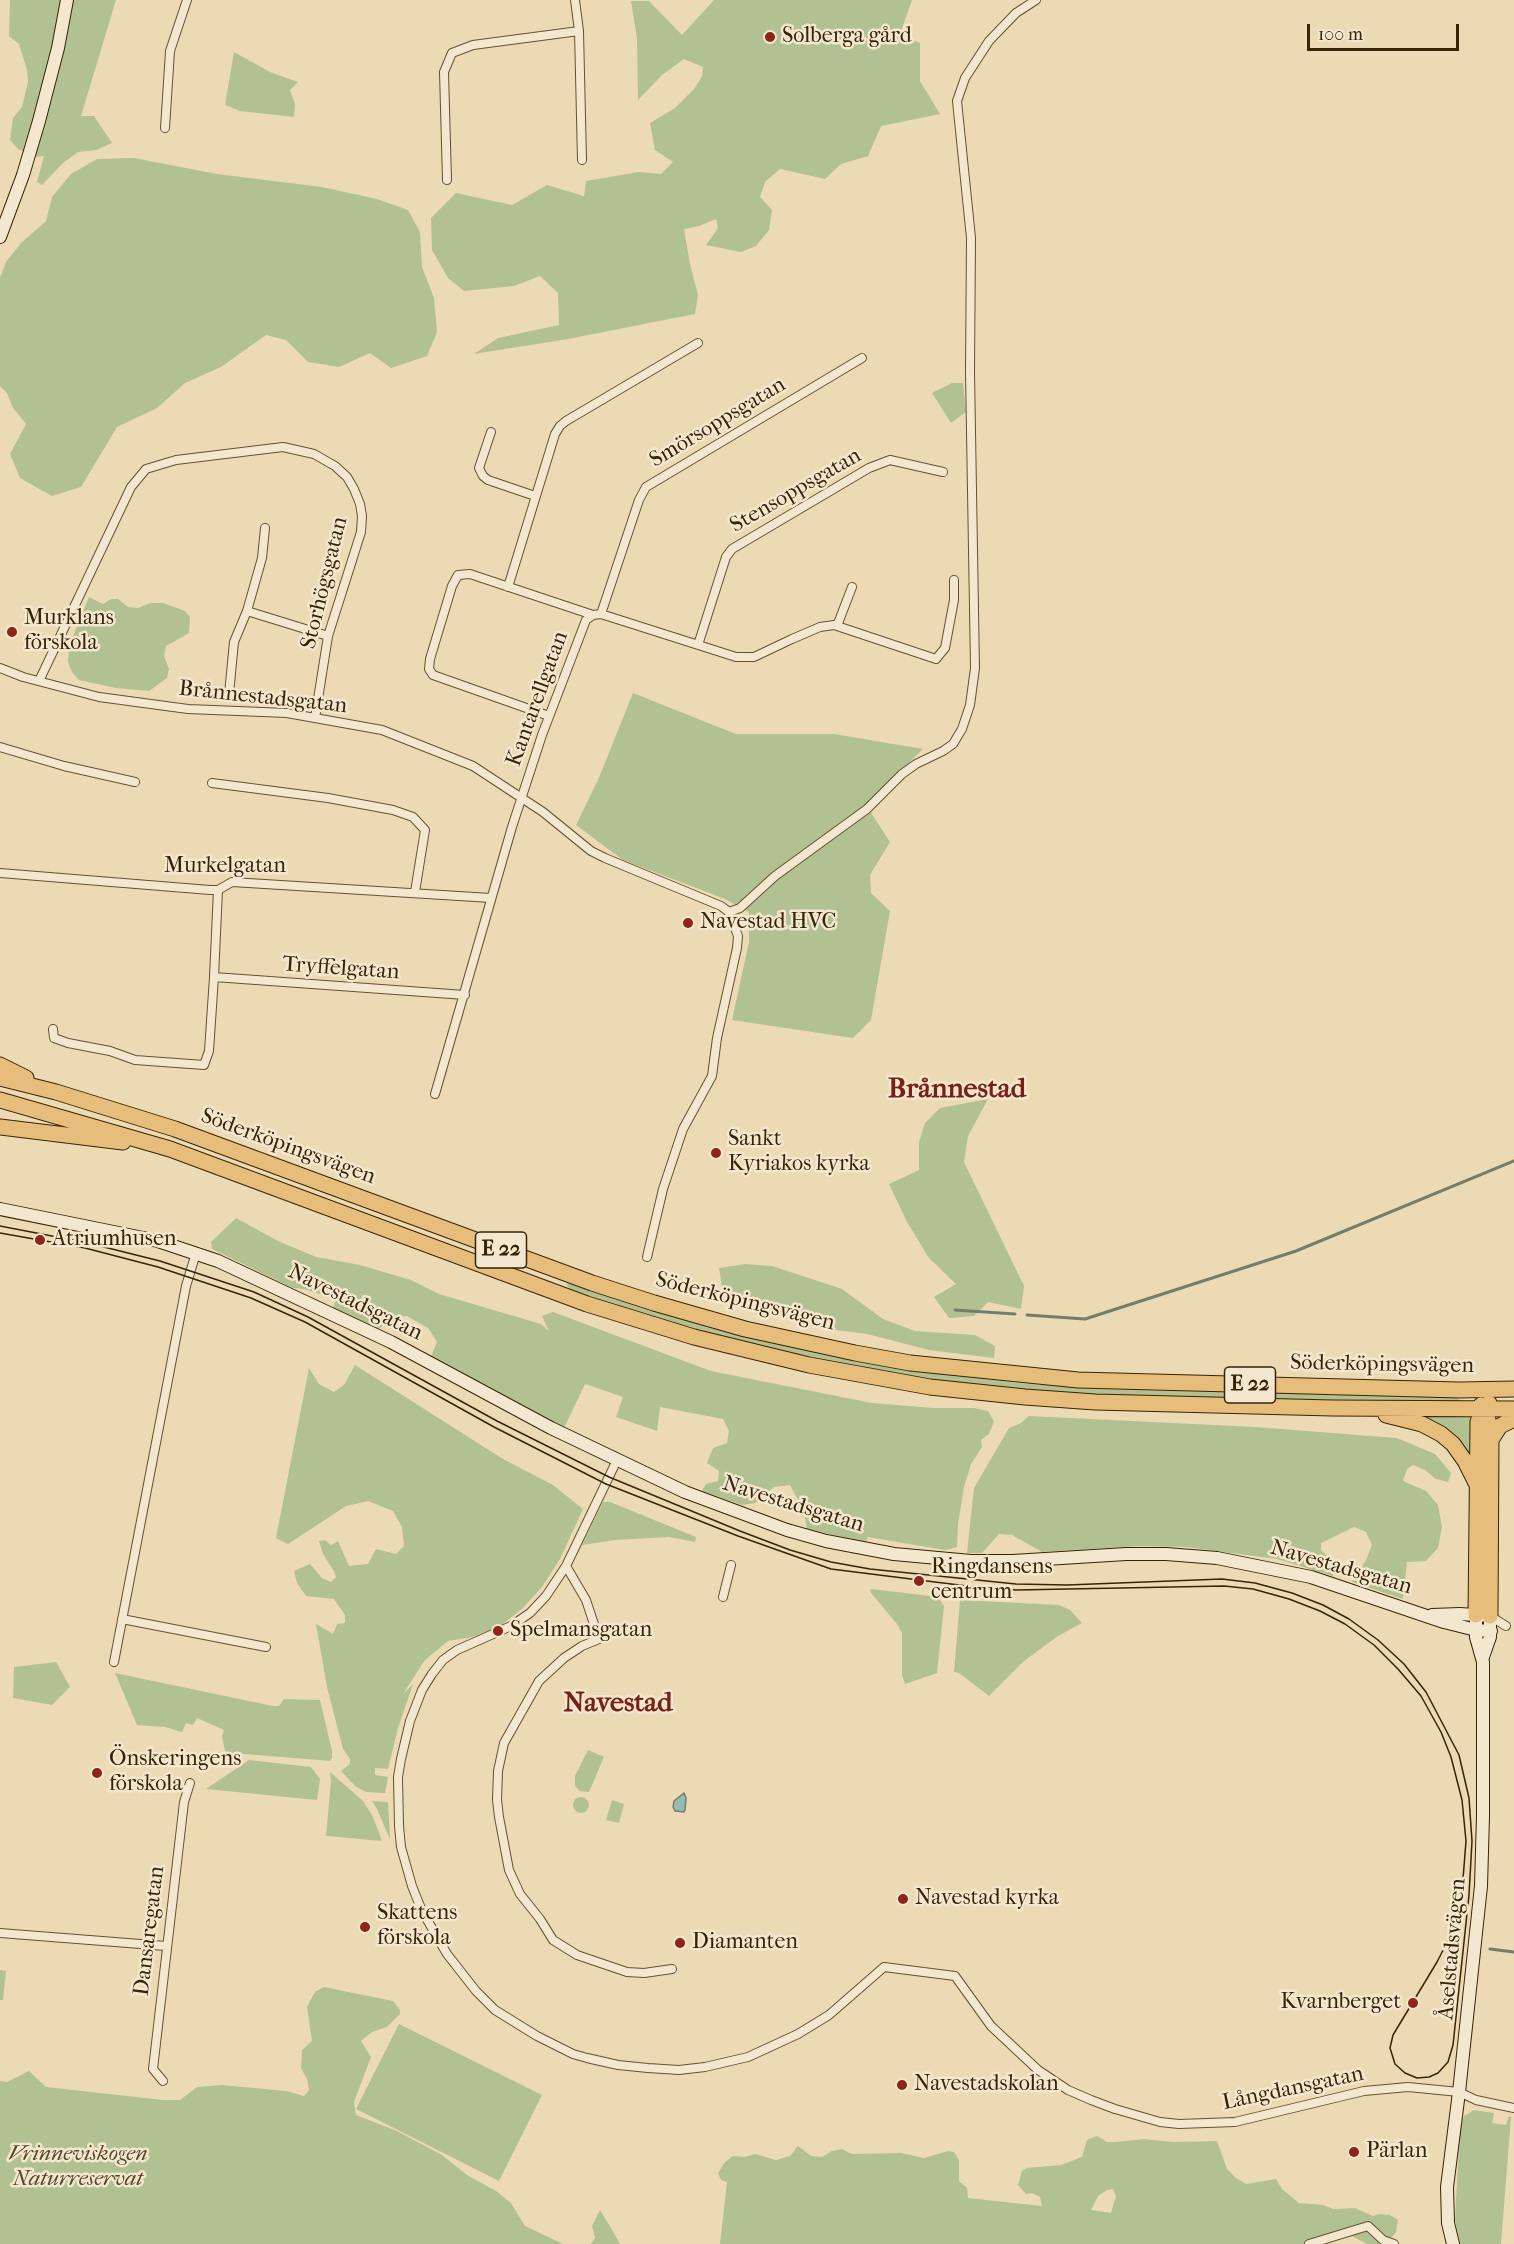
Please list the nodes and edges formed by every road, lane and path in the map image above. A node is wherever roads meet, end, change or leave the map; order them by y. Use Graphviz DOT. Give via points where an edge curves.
graph roads {
  1 [pos="67,0"];
  2 [pos="187,0"];
  3 [pos="575,0"];
  4 [pos="1036,0"];
  5 [pos="579,32"];
  6 [pos="165,128"];
  7 [pos="582,160"];
  8 [pos="447,180"];
  9 [pos="0,237"];
  10 [pos="698,344"];
  11 [pos="862,358"];
  12 [pos="491,432"];
  13 [pos="943,472"];
  14 [pos="535,496"];
  15 [pos="265,528"];
  16 [pos="954,580"];
  17 [pos="508,587"];
  18 [pos="852,587"];
  19 [pos="247,611"];
  20 [pos="597,615"];
  21 [pos="837,626"];
  22 [pos="328,636"];
  23 [pos="698,645"];
  24 [pos="0,668"];
  25 [pos="39,681"];
  26 [pos="229,694"];
  27 [pos="549,716"];
  28 [pos="315,718"];
  29 [pos="0,747"];
  30 [pos="135,782"];
  31 [pos="212,783"];
  32 [pos="521,798"];
  33 [pos="0,873"];
  34 [pos="218,890"];
  35 [pos="415,892"];
  36 [pos="491,898"];
  37 [pos="729,912"];
  38 [pos="214,978"];
  39 [pos="465,994"];
  40 [pos="53,1029"];
  41 [pos="0,1065"];
  42 [pos="0,1078"];
  43 [pos="56,1092"];
  44 [pos="435,1094"];
  45 [pos="0,1100"];
  46 [pos="0,1127"];
  47 [pos="170,1149"];
  48 [pos="0,1209"];
  49 [pos="196,1253"];
  50 [pos="647,1257"];
  51 [pos="1513,1389"];
  52 [pos="1459,1390"];
  53 [pos="1484,1408"];
  54 [pos="1350,1409"];
  55 [pos="1514,1409"];
  56 [pos="1514,1419"];
  57 [pos="1491,1440"];
  58 [pos="617,1460"];
  59 [pos="1477,1486"];
  60 [pos="731,1565"];
  61 [pos="566,1566"];
  62 [pos="723,1597"];
  63 [pos="122,1619"];
  64 [pos="1483,1623"];
  65 [pos="266,1647"];
  66 [pos="114,1662"];
  67 [pos="190,1783"];
  68 [pos="0,1932"];
  69 [pos="166,1946"];
  70 [pos="672,1969"];
  71 [pos="163,2081"];
  72 [pos="1459,2092"];
  73 [pos="1514,2108"];
  74 [pos="1309,2244"];
  75 [pos="1394,2244"];
  76 [pos="1453,2244"];
  1 -- 9 [label="street" via="23,175"];
  2 -- 6 [label="street" via="170,51"];
  3 -- 5 [label="street"];
  4 -- 37 [label="street" via="989,41 965,78 957,101 971,238 975,668 962,729 953,744 902,774 867,808 775,876 740,908"];
  5 -- 7 [label="street"];
  5 -- 8 [label="street" via="473,45 452,53 444,72"];
  10 -- 14 [label="street" via="560,426"];
  11 -- 20 [label="street, Smörsoppsgatan" via="645,487"];
  12 -- 14 [label="street" via="479,468 483,476"];
  13 -- 23 [label="street, Stensoppsgatan" via="890,460 869,468 732,549"];
  14 -- 17 [label="street"];
  15 -- 19 [label="street" via="262,558"];
  16 -- 21 [label="street" via="945,648 936,659"];
  17 -- 20 [label="street, Kantarellgatan"];
  17 -- 27 [label="street, Kantarellgatan" via="470,574 458,575 429,669 433,675"];
  18 -- 21 [label="street"];
  19 -- 22 [label="street"];
  19 -- 26 [label="street" via="234,642"];
  20 -- 23 [label="street, Kantarellgatan"];
  20 -- 27 [label="street, Kantarellgatan" via="586,620"];
  21 -- 23 [label="street, Kantarellgatan" via="820,627 754,657 736,657"];
  22 -- 25 [label="street, Storhögsgatan" via="361,532 360,504 347,477 314,454 283,447 176,460 146,470 131,487"];
  22 -- 28 [label="street, Storhögsgatan"];
  24 -- 25 [label="street, Brånnestadsgatan"];
  25 -- 28 [label="street, Brånnestadsgatan" via="145,704"];
  27 -- 32 [label="street, Kantarellgatan"];
  28 -- 32 [label="street, Brånnestadsgatan" via="382,730 429,747 473,766"];
  29 -- 30 [label="street"];
  31 -- 35 [label="street" via="328,798 413,817 425,830"];
  32 -- 36 [label="street"];
  32 -- 37 [label="street, Brånnestadsgatan" via="596,854"];
  33 -- 34 [label="street, Murkelgatan"];
  34 -- 35 [label="street, Murkelgatan" via="232,882"];
  34 -- 38 [label="street"];
  35 -- 36 [label="street, Murkelgatan"];
  36 -- 39 [label="street"];
  37 -- 50 [label="street" via="738,936 737,948 712,1076 683,1129 663,1189"];
  38 -- 39 [label="street, Tryffelgatan"];
  38 -- 40 [label="street" via="209,1052 204,1065 135,1060 54,1038"];
  39 -- 44 [label="street"];
  41 -- 43 [label="highway"];
  42 -- 43 [label="highway, Söderköpingsvägen / E 22"];
  43 -- 52 [label="highway, Söderköpingsvägen / E 22" via="218,1145 592,1283 792,1340 910,1363 1078,1380"];
  45 -- 47 [label="highway, Söderköpingsvägen / E 22"];
  46 -- 47 [label="highway"];
  47 -- 54 [label="highway, Söderköpingsvägen / E 22" via="587,1304 776,1358 884,1380 1025,1397 1155,1405"];
  48 -- 49 [label="street, Navestadsgatan" via="158,1241"];
  49 -- 58 [label="street, Navestadsgatan" via="391,1342"];
  49 -- 63 [label="street" via="186,1286"];
  51 -- 52 [label="highway, Söderköpingsvägen / E 22"];
  51 -- 53 [label="highway"];
  52 -- 53 [label="highway"];
  53 -- 54 [label="highway, Söderköpingsvägen / E 22"];
  53 -- 55 [label="highway, Söderköpingsvägen / E 22"];
  53 -- 57 [label="highway"];
  53 -- 59 [label="highway" via="1478,1422"];
  54 -- 59 [label="highway" via="1404,1419 1441,1434 1465,1461"];
  56 -- 57 [label="highway" via="1500,1426"];
  57 -- 64 [label="highway"];
  58 -- 61 [label="street"];
  58 -- 64 [label="street, Navestadsgatan" via="746,1515 856,1548 970,1561 1126,1554 1217,1558 1334,1583 1425,1615"];
  59 -- 64 [label="highway"];
  60 -- 62 [label="street"];
  61 -- 70 [label="street" via="586,1600 599,1639 564,1658 539,1681 504,1743 497,1800 509,1870 520,1894 553,1940 576,1955 627,1972"];
  61 -- 72 [label="street, Långdansgatan" via="530,1612 511,1626 443,1660 422,1690 410,1721 398,1777 401,1847 422,1911 460,1972 495,2010 529,2032 573,2055 618,2065 679,2070 727,2063 778,2045 829,2015 884,1967 955,1976 992,2026 1038,2070 1090,2100 1160,2122 1235,2122 1386,2089"];
  63 -- 65 [label="street"];
  63 -- 66 [label="street"];
  64 -- 72 [label="street, Åselstadsvägen" via="1490,1638 1483,1657 1481,1886"];
  67 -- 69 [label="street, Dansaregatan" via="184,1802"];
  68 -- 69 [label="street"];
  69 -- 71 [label="street, Dansaregatan" via="153,2069"];
  72 -- 73 [label="street, Långdansgatan"];
  72 -- 76 [label="street, Åselstadsvägen" via="1447,2187"];
  74 -- 75 [label="street" via="1368,2226"];
}
